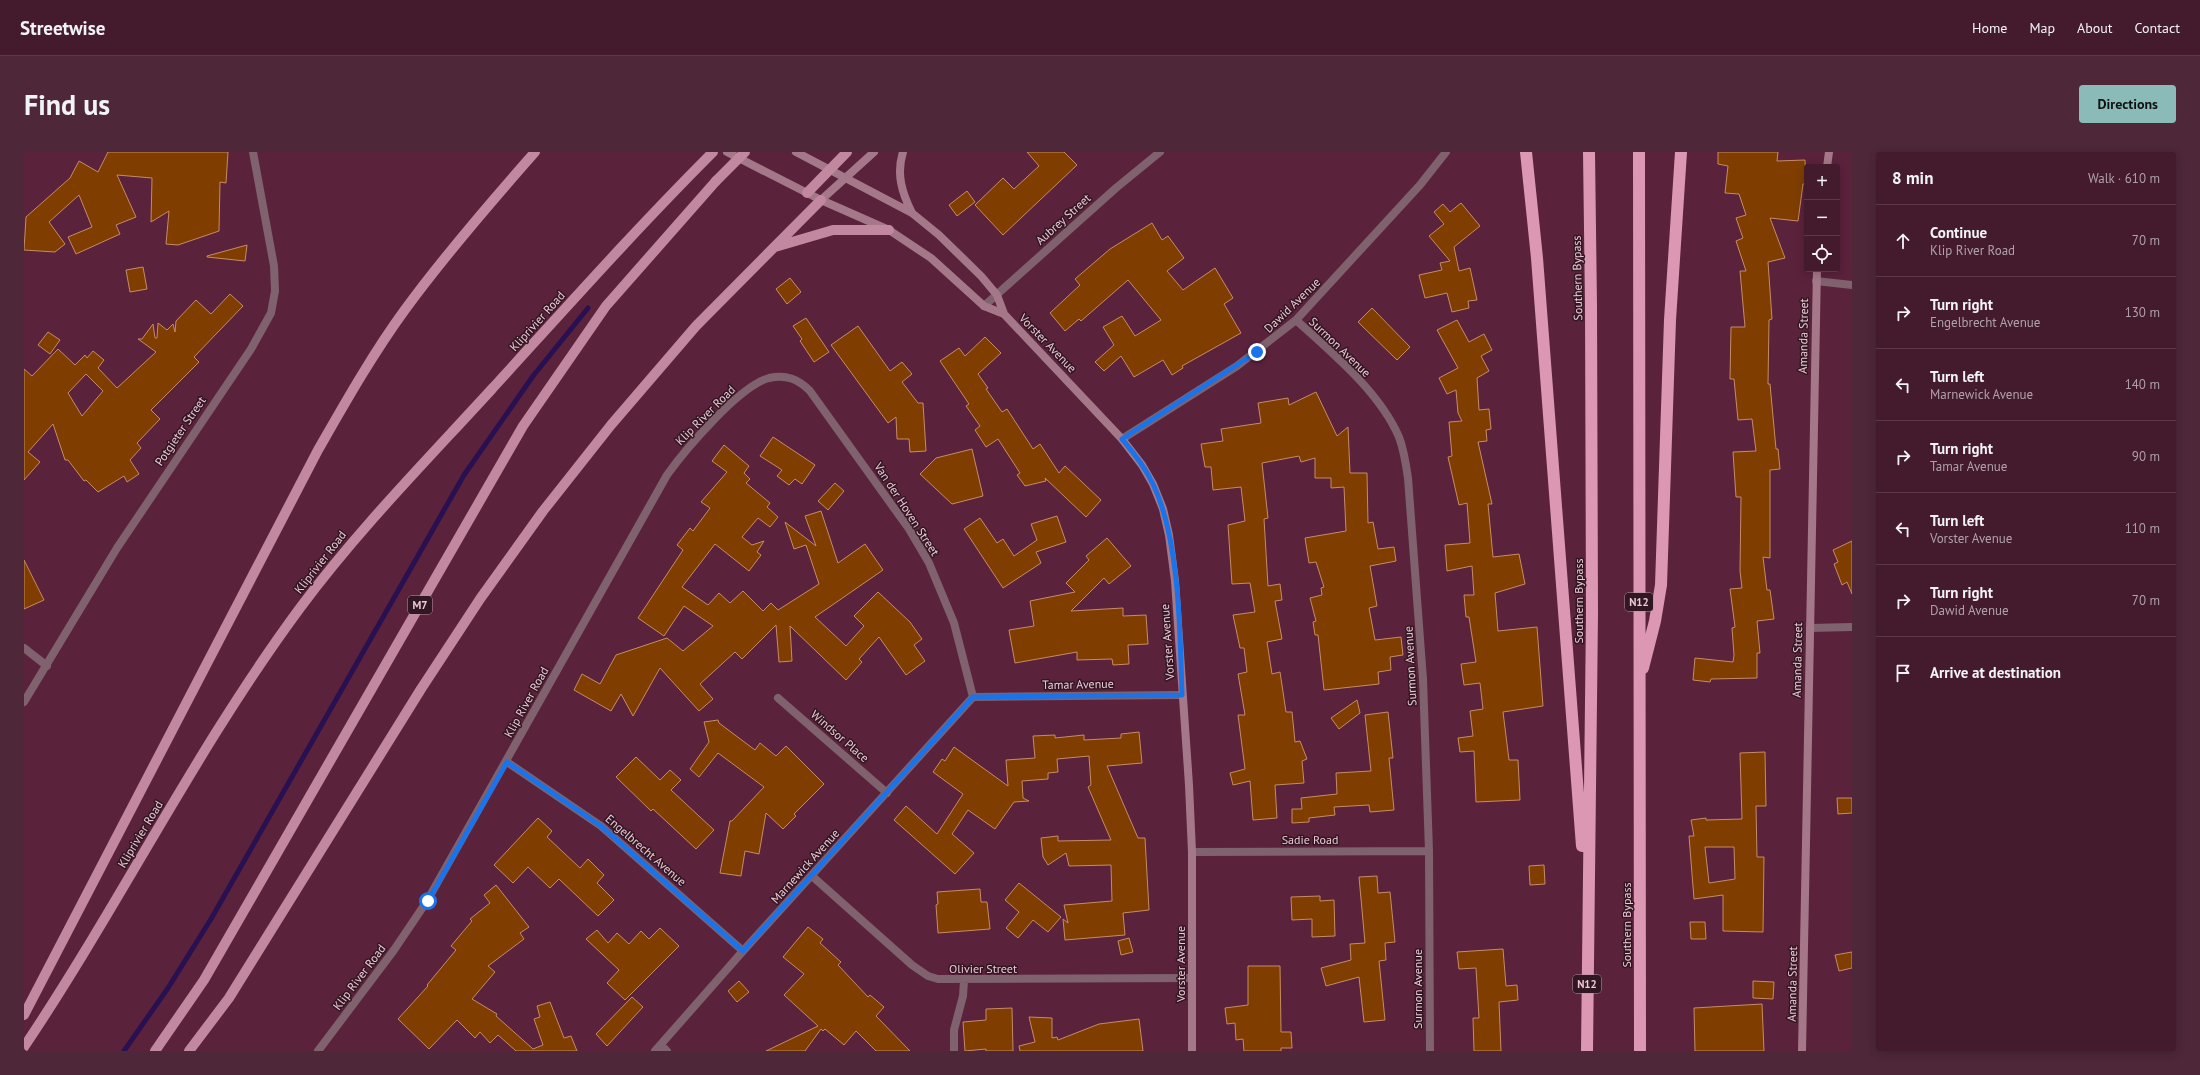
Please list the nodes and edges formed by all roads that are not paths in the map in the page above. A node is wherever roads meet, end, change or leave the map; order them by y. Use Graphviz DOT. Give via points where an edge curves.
graph roads {
  1 [pos="253,152"];
  2 [pos="534,152"];
  3 [pos="713,152"];
  4 [pos="726,152"];
  5 [pos="745,152"];
  6 [pos="796,152"];
  7 [pos="847,152"];
  8 [pos="874,152"];
  9 [pos="903,152"];
  10 [pos="1160,152"];
  11 [pos="1446,152"];
  12 [pos="1526,152"];
  13 [pos="1589,152"];
  14 [pos="1640,152"];
  15 [pos="1682,152"];
  16 [pos="1829,152"];
  17 [pos="1827,164"];
  18 [pos="830,169"];
  19 [pos="846,177"];
  20 [pos="807,193"];
  21 [pos="821,200"];
  22 [pos="912,213"];
  23 [pos="889,230"];
  24 [pos="773,248"];
  25 [pos="1817,272"];
  26 [pos="1816,281"];
  27 [pos="1852,285"];
  28 [pos="997,295"];
  29 [pos="984,306"];
  30 [pos="1004,314"];
  31 [pos="1296,320"];
  32 [pos="768,378"];
  33 [pos="1122,439"];
  34 [pos="1852,627"];
  35 [pos="1810,628"];
  36 [pos="24,648"];
  37 [pos="47,666"];
  38 [pos="1640,680"];
  39 [pos="1182,695"];
  40 [pos="973,697"];
  41 [pos="778,698"];
  42 [pos="24,702"];
  43 [pos="507,762"];
  44 [pos="887,793"];
  45 [pos="1429,851"];
  46 [pos="1192,852"];
  47 [pos="812,876"];
  48 [pos="1588,917"];
  49 [pos="743,951"];
  50 [pos="1192,978"];
  51 [pos="964,981"];
  52 [pos="24,1015"];
  53 [pos="24,1048"];
  54 [pos="661,1049"];
  55 [pos="155,1051"];
  56 [pos="189,1051"];
  57 [pos="318,1051"];
  58 [pos="954,1051"];
  59 [pos="1192,1051"];
  60 [pos="1430,1051"];
  61 [pos="1587,1051"];
  62 [pos="1640,1051"];
  63 [pos="1802,1051"];
  1 -- 37 [label="street, Potgieter Street" via="274,266 271,313 251,349 117,548"];
  2 -- 52 [label="main road" via="463,236 405,311 355,386 318,450"];
  3 -- 53 [label="main road, Kliprivier Road" via="375,515 299,610 241,693 58,997"];
  4 -- 20 [label="main road, Vorster Avenue"];
  5 -- 55 [label="main road, M7, bridge" via="716,181 606,306 523,426 204,980"];
  6 -- 18 [label="main road, Vorster Avenue"];
  7 -- 18 [label="main road"];
  8 -- 19 [label="main road"];
  9 -- 22 [label="main road" via="899,176"];
  10 -- 28 [label="street, Aubrey Street"];
  11 -- 31 [label="street, Dawid Avenue" via="1420,185"];
  12 -- 48 [label="highway" via="1538,258 1566,661"];
  13 -- 48 [label="highway, Southern Bypass / N12" via="1592,614"];
  14 -- 38 [label="highway, Southern Bypass / N12"];
  15 -- 38 [label="highway" via="1670,320 1661,585"];
  16 -- 17 [label="main road"];
  18 -- 19 [label="main road, Vorster Avenue"];
  18 -- 20 [label="main road"];
  19 -- 21 [label="main road"];
  19 -- 22 [label="main road, Vorster Avenue"];
  20 -- 21 [label="main road, Vorster Avenue"];
  21 -- 23 [label="main road, Vorster Avenue"];
  21 -- 24 [label="main road"];
  22 -- 28 [label="main road, Vorster Avenue" via="967,260"];
  23 -- 24 [label="main road" via="833,230"];
  23 -- 29 [label="main road, Vorster Avenue" via="931,258"];
  24 -- 56 [label="main road" via="696,326 652,376 543,510 421,689 229,998"];
  25 -- 26 [label="main road, Amanda Street"];
  26 -- 27 [label="street"];
  26 -- 35 [label="main road, Amanda Street"];
  28 -- 29 [label="street, Aubrey Street"];
  28 -- 30 [label="main road, Vorster Avenue"];
  29 -- 30 [label="main road, Vorster Avenue"];
  30 -- 33 [label="main road, Vorster Avenue"];
  31 -- 33 [label="street, Dawid Avenue" via="1237,366"];
  31 -- 45 [label="street, Surmon Avenue" via="1377,401 1388,417 1404,452 1417,581"];
  32 -- 40 [label="street, Van der Hoven Street" via="794,378 810,391 909,529 929,563 952,617"];
  32 -- 43 [label="street, Klip River Road" via="749,388 736,399 680,456"];
  33 -- 39 [label="main road, Vorster Avenue" via="1146,471 1163,509 1175,581"];
  34 -- 35 [label="street"];
  35 -- 63 [label="main road, Amanda Street"];
  36 -- 37 [label="street"];
  37 -- 42 [label="street, Potgieter Street"];
  38 -- 62 [label="highway, Southern Bypass / N12"];
  39 -- 40 [label="street, Tamar Avenue"];
  39 -- 46 [label="main road, Vorster Avenue"];
  40 -- 44 [label="street, Marnewick Avenue"];
  41 -- 44 [label="street, Windsor Place"];
  43 -- 49 [label="street, Engelbrecht Avenue" via="601,826"];
  43 -- 57 [label="street, Klip River Road" via="428,901"];
  44 -- 47 [label="street, Marnewick Avenue"];
  45 -- 46 [label="street, Sadie Road"];
  45 -- 60 [label="street, Surmon Avenue"];
  46 -- 50 [label="main road, Vorster Avenue"];
  47 -- 49 [label="street, Marnewick Avenue"];
  47 -- 51 [label="street, Olivier Street" via="920,971 938,979"];
  48 -- 61 [label="highway, Southern Bypass / N12"];
  49 -- 54 [label="street, Marnewick Avenue"];
  50 -- 51 [label="street, Olivier Street"];
  50 -- 59 [label="main road, Vorster Avenue"];
  51 -- 58 [label="street" via="963,996 954,1030"];
}
